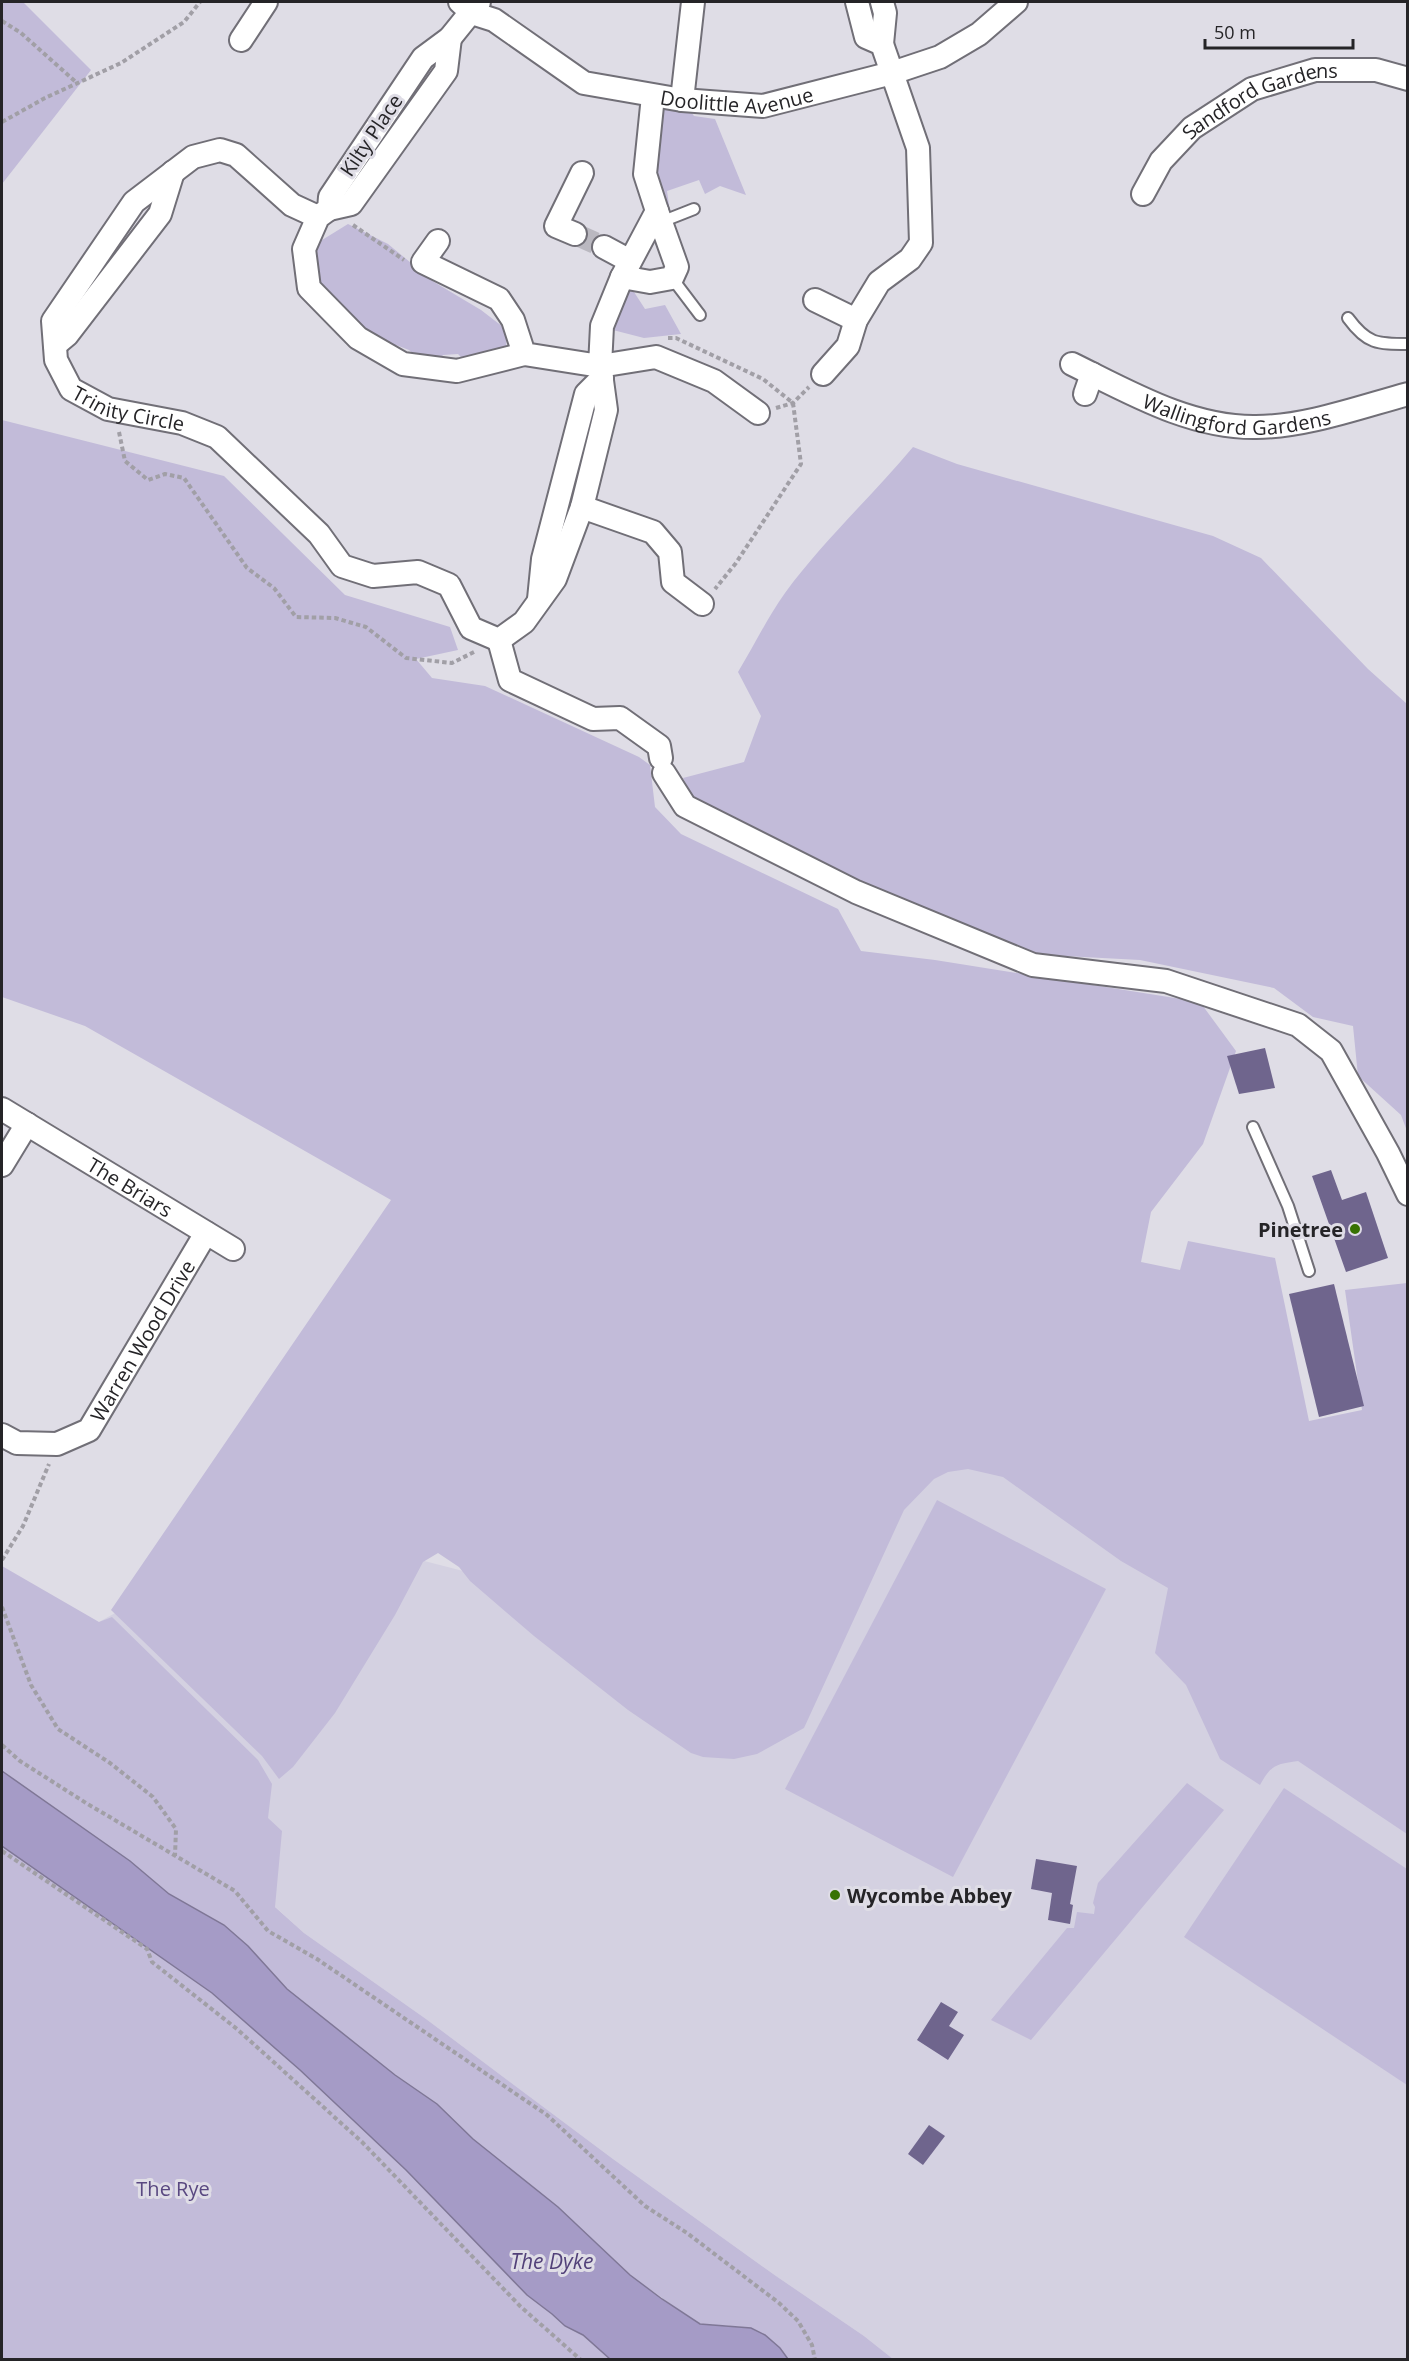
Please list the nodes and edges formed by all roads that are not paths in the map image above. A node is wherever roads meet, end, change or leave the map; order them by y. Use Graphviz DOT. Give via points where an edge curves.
graph roads {
  1 [pos="267,2"];
  2 [pos="693,2"];
  3 [pos="857,2"];
  4 [pos="882,2"];
  5 [pos="1016,2"];
  6 [pos="471,5"];
  7 [pos="241,40"];
  8 [pos="882,44"];
  9 [pos="892,73"];
  10 [pos="1407,79"];
  11 [pos="653,96"];
  12 [pos="682,100"];
  13 [pos="582,173"];
  14 [pos="1143,194"];
  15 [pos="694,209"];
  16 [pos="323,213"];
  17 [pos="659,217"];
  18 [pos="575,234"];
  19 [pos="438,241"];
  20 [pos="604,247"];
  21 [pos="626,269"];
  22 [pos="672,278"];
  23 [pos="815,300"];
  24 [pos="700,315"];
  25 [pos="1348,318"];
  26 [pos="856,320"];
  27 [pos="1407,344"];
  28 [pos="524,354"];
  29 [pos="601,372"];
  30 [pos="823,374"];
  31 [pos="1083,377"];
  32 [pos="1407,394"];
  33 [pos="758,413"];
  34 [pos="582,507"];
  35 [pos="539,600"];
  36 [pos="702,604"];
  37 [pos="499,640"];
  38 [pos="2,1108"];
  39 [pos="27,1124"];
  40 [pos="1253,1127"];
  41 [pos="2,1165"];
  42 [pos="1407,1194"];
  43 [pos="206,1233"];
  44 [pos="233,1249"];
  45 [pos="1309,1271"];
  46 [pos="2,1435"];
  1 -- 7 [label="street"];
  2 -- 12 [label="street"];
  3 -- 8 [label="street" via="867,37"];
  4 -- 8 [label="street"];
  5 -- 9 [label="street, Doolittle Avenue" via="979,34 940,57"];
  6 -- 11 [label="street, Doolittle Avenue" via="585,82"];
  6 -- 16 [label="street, Kilty Place" via="450,38 423,58"];
  8 -- 9 [label="street"];
  9 -- 12 [label="street, Doolittle Avenue" via="763,106"];
  9 -- 26 [label="street" via="918,148 921,243 910,259 879,282"];
  10 -- 14 [label="street, Sandford Gardens" via="1376,70 1315,70 1252,89 1192,128 1161,161"];
  11 -- 12 [label="street, Doolittle Avenue"];
  11 -- 17 [label="street" via="645,174"];
  13 -- 18 [label="street" via="556,226"];
  15 -- 17 [label="lane"];
  16 -- 28 [label="street, Kilty Place" via="304,249 309,288 358,338 403,364 457,371"];
  16 -- 37 [label="street, Trinity Circle" via="292,205 236,155 220,150 193,157 134,202 53,321 56,360 71,389 108,409 182,423 217,436 319,534 342,566 373,576 418,572 449,585 471,628"];
  17 -- 21 [label="street"];
  17 -- 22 [label="street" via="677,267"];
  19 -- 28 [label="street" via="423,262 499,298 513,320"];
  20 -- 21 [label="street"];
  21 -- 22 [label="street" via="650,282"];
  21 -- 29 [label="street" via="602,326"];
  22 -- 24 [label="lane"];
  23 -- 26 [label="street"];
  25 -- 27 [label="lane" via="1358,332 1375,343"];
  26 -- 30 [label="street" via="848,346"];
  28 -- 29 [label="street"];
  29 -- 33 [label="street" via="656,357 714,381"];
  29 -- 34 [label="street" via="606,410"];
  29 -- 35 [label="street" via="586,394 543,559"];
  31 -- 32 [label="street, Wallingford Gardens" via="1191,417 1256,427 1291,424"];
  34 -- 35 [label="street" via="555,579"];
  34 -- 36 [label="street" via="653,532 670,552 673,582"];
  35 -- 37 [label="street" via="524,621"];
  37 -- 42 [label="street" via="510,680 593,719 620,718 659,746 662,765 685,806 856,892 1033,965 1166,981 1298,1025 1331,1051"];
  38 -- 39 [label="street, The Briars"];
  39 -- 41 [label="street"];
  39 -- 43 [label="street, The Briars"];
  40 -- 45 [label="lane" via="1288,1206"];
  43 -- 44 [label="street, The Briars"];
  43 -- 46 [label="street, Warren Wood Drive" via="89,1430 57,1443 16,1443"];
}
